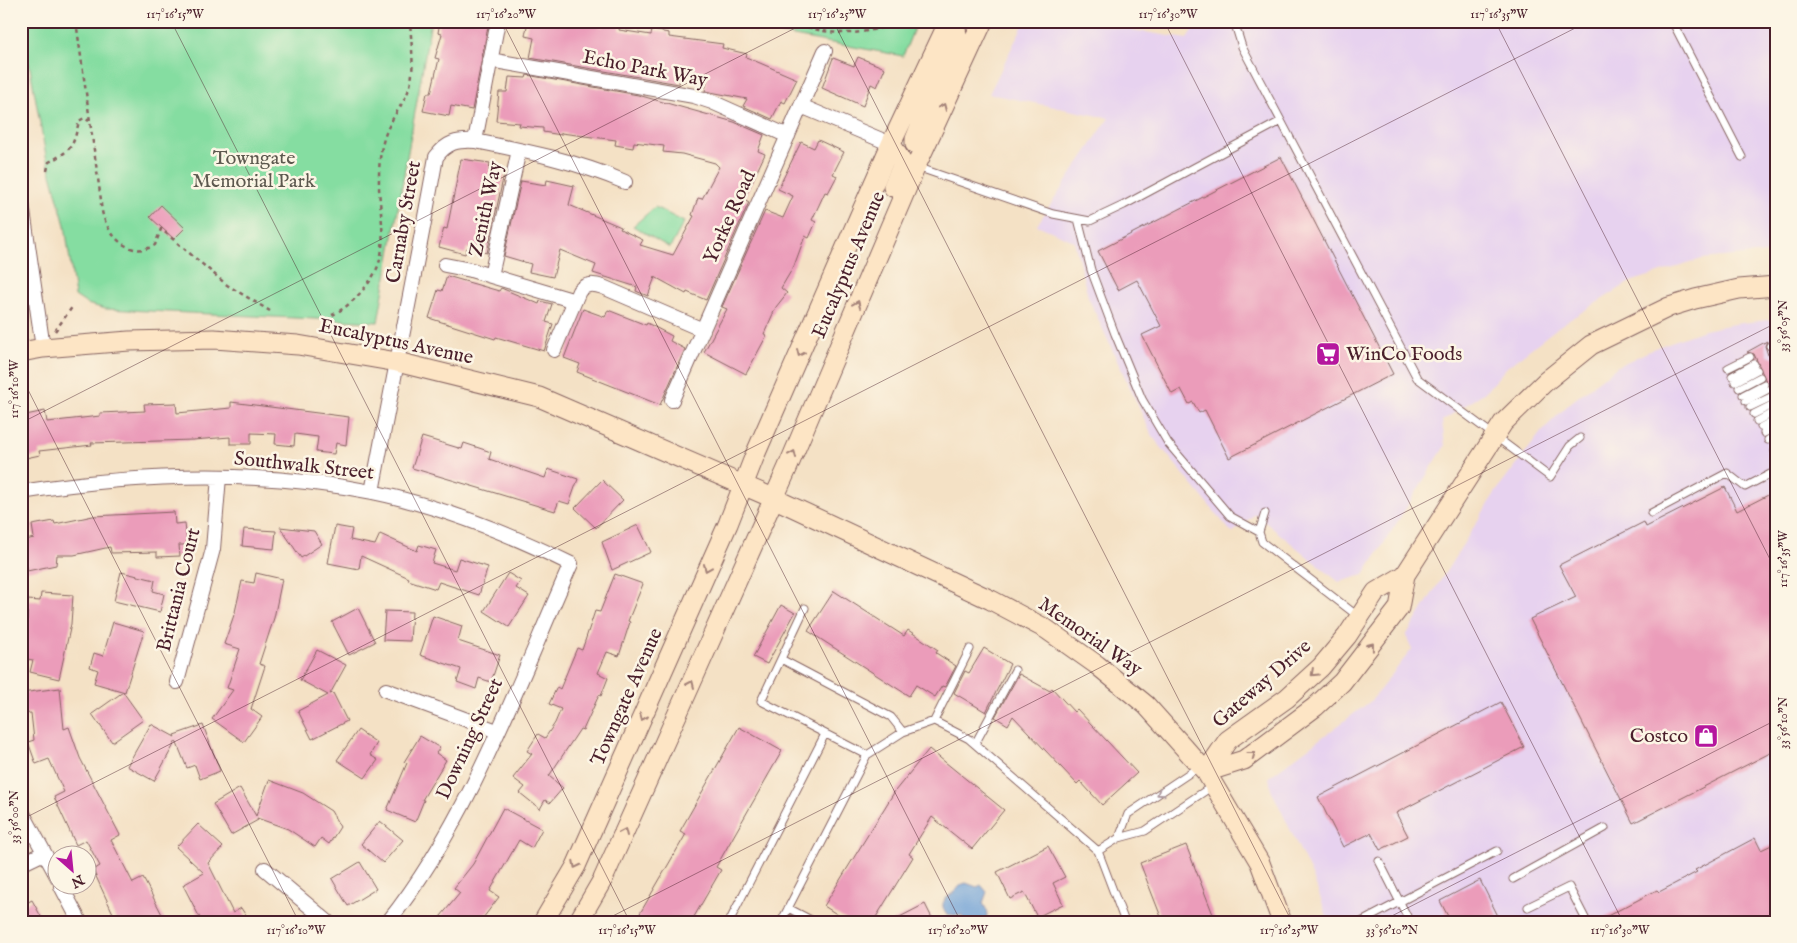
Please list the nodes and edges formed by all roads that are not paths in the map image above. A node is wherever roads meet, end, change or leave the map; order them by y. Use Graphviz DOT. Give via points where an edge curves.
graph roads {
  1 [pos="498,21"];
  2 [pos="949,21"];
  3 [pos="955,21"];
  4 [pos="983,21"];
  5 [pos="1234,21"];
  6 [pos="1672,21"];
  7 [pos="825,51"];
  8 [pos="490,60"];
  9 [pos="801,106"];
  10 [pos="1281,121"];
  11 [pos="788,136"];
  12 [pos="475,141"];
  13 [pos="891,144"];
  14 [pos="519,150"];
  15 [pos="1742,157"];
  16 [pos="916,166"];
  17 [pos="625,182"];
  18 [pos="21,197"];
  19 [pos="1078,218"];
  20 [pos="885,239"];
  21 [pos="445,265"];
  22 [pos="491,276"];
  23 [pos="1776,286"];
  24 [pos="575,301"];
  25 [pos="703,330"];
  26 [pos="43,348"];
  27 [pos="554,350"];
  28 [pos="21,352"];
  29 [pos="1750,357"];
  30 [pos="397,362"];
  31 [pos="1728,368"];
  32 [pos="1735,382"];
  33 [pos="672,400"];
  34 [pos="1746,401"];
  35 [pos="1775,408"];
  36 [pos="1776,419"];
  37 [pos="1759,424"];
  38 [pos="1776,427"];
  39 [pos="1776,436"];
  40 [pos="1494,437"];
  41 [pos="1580,438"];
  42 [pos="1768,440"];
  43 [pos="1776,471"];
  44 [pos="219,477"];
  45 [pos="743,486"];
  46 [pos="21,492"];
  47 [pos="372,492"];
  48 [pos="773,498"];
  49 [pos="1264,513"];
  50 [pos="1651,513"];
  51 [pos="1259,532"];
  52 [pos="571,564"];
  53 [pos="1405,575"];
  54 [pos="805,608"];
  55 [pos="1360,617"];
  56 [pos="970,649"];
  57 [pos="781,659"];
  58 [pos="1015,670"];
  59 [pos="177,682"];
  60 [pos="386,690"];
  61 [pos="934,721"];
  62 [pos="497,731"];
  63 [pos="903,732"];
  64 [pos="825,734"];
  65 [pos="975,744"];
  66 [pos="867,754"];
  67 [pos="1207,774"];
  68 [pos="21,810"];
  69 [pos="1605,828"];
  70 [pos="1119,838"];
  71 [pos="1098,851"];
  72 [pos="1497,851"];
  73 [pos="44,852"];
  74 [pos="48,859"];
  75 [pos="1379,862"];
  76 [pos="21,864"];
  77 [pos="264,869"];
  78 [pos="1512,878"];
  79 [pos="66,896"];
  80 [pos="1400,901"];
  81 [pos="1528,907"];
  82 [pos="788,908"];
  83 [pos="80,922"];
  84 [pos="328,922"];
  85 [pos="388,922"];
  86 [pos="543,922"];
  87 [pos="578,922"];
  88 [pos="730,922"];
  89 [pos="781,922"];
  90 [pos="815,922"];
  91 [pos="1125,922"];
  92 [pos="1282,922"];
  93 [pos="1362,922"];
  94 [pos="1410,922"];
  95 [pos="1587,922"];
  1 -- 8 [label="street"];
  2 -- 13 [label="street, Eucalyptus Avenue"];
  3 -- 16 [label="street" via="957,36 915,139"];
  16 -- 4 [label="street, Eucalyptus Avenue, one-way"];
  5 -- 10 [label="lane" via="1242,47"];
  6 -- 15 [label="lane"];
  7 -- 9 [label="street, Yorke Road"];
  8 -- 11 [label="street, Echo Park Way" via="694,96"];
  8 -- 12 [label="street"];
  9 -- 11 [label="street, Yorke Road"];
  9 -- 13 [label="street"];
  10 -- 19 [label="lane" via="1124,205 1090,220"];
  10 -- 40 [label="lane" via="1417,378"];
  11 -- 25 [label="street, Yorke Road"];
  12 -- 14 [label="street, Carnaby Street"];
  12 -- 30 [label="street, Carnaby Street" via="452,142 436,157"];
  13 -- 20 [label="street" via="903,164 876,228"];
  13 -- 45 [label="street, Eucalyptus Avenue, one-way"];
  14 -- 17 [label="street, Carnaby Street" via="566,160"];
  14 -- 22 [label="street, Zenith Way"];
  16 -- 19 [label="lane" via="1053,214"];
  16 -- 20 [label="street, Eucalyptus Avenue"];
  18 -- 26 [label="street"];
  19 -- 51 [label="lane" via="1091,270 1142,399 1168,443 1230,516"];
  48 -- 20 [label="street, Eucalyptus Avenue, one-way"];
  21 -- 22 [label="street"];
  22 -- 24 [label="street"];
  23 -- 40 [label="street, Gateway Drive" via="1695,299 1630,324 1591,345 1545,382 1503,423"];
  24 -- 25 [label="street" via="582,287 592,284"];
  24 -- 27 [label="street"];
  25 -- 33 [label="street, Yorke Road"];
  26 -- 28 [label="street, Eucalyptus Avenue"];
  26 -- 30 [label="street, Eucalyptus Avenue" via="214,339 298,345"];
  29 -- 31 [label="lane"];
  30 -- 45 [label="street, Eucalyptus Avenue" via="539,397"];
  30 -- 47 [label="street, Carnaby Street"];
  32 -- 32 [label="lane" via="1757,371"];
  34 -- 34 [label="lane" via="1767,390"];
  35 -- 37 [label="lane"];
  36 -- 37 [label="lane"];
  37 -- 38 [label="lane"];
  39 -- 42 [label="lane"];
  40 -- 41 [label="lane" via="1550,477 1570,446"];
  40 -- 53 [label="street, Gateway Drive"];
  43 -- 50 [label="lane" via="1745,487 1727,473"];
  44 -- 46 [label="street, Southwalk Street" via="147,477"];
  44 -- 47 [label="street, Southwalk Street"];
  44 -- 59 [label="street, Brittania Court" via="213,549"];
  45 -- 48 [label="street, Eucalyptus Avenue"];
  45 -- 86 [label="street, Towngate Avenue, one-way" via="576,866"];
  47 -- 52 [label="street, Southwalk Street" via="450,513 525,541"];
  48 -- 67 [label="street, Memorial Way" via="1046,629 1146,705"];
  87 -- 48 [label="street, one-way" via="607,870"];
  49 -- 51 [label="lane"];
  51 -- 55 [label="lane" via="1262,542"];
  52 -- 62 [label="street, Downing Street"];
  53 -- 55 [label="street, Gateway Drive" via="1376,592"];
  67 -- 53 [label="street, Gateway Drive, one-way" via="1244,760 1335,688 1399,608"];
  54 -- 57 [label="lane"];
  55 -- 67 [label="street, Gateway Drive, one-way" via="1321,666 1287,698 1228,740"];
  56 -- 61 [label="lane"];
  57 -- 63 [label="lane" via="891,717"];
  57 -- 64 [label="lane" via="761,701"];
  58 -- 65 [label="lane"];
  60 -- 62 [label="street"];
  61 -- 63 [label="lane"];
  61 -- 65 [label="lane"];
  62 -- 85 [label="street, Downing Street" via="441,844"];
  63 -- 66 [label="lane"];
  64 -- 66 [label="lane"];
  64 -- 88 [label="lane"];
  65 -- 71 [label="lane"];
  66 -- 82 [label="lane"];
  67 -- 70 [label="lane" via="1145,830"];
  67 -- 70 [label="lane, one-way" via="1128,814"];
  67 -- 92 [label="street, Memorial Way" via="1260,863"];
  68 -- 73 [label="street"];
  69 -- 78 [label="lane"];
  70 -- 71 [label="lane"];
  71 -- 91 [label="lane"];
  72 -- 80 [label="lane"];
  73 -- 74 [label="street"];
  73 -- 76 [label="street"];
  75 -- 80 [label="lane"];
  77 -- 84 [label="street"];
  79 -- 83 [label="street"];
  80 -- 93 [label="lane"];
  80 -- 94 [label="lane"];
  81 -- 95 [label="lane" via="1569,887"];
  82 -- 89 [label="lane"];
  82 -- 90 [label="lane"];
}
